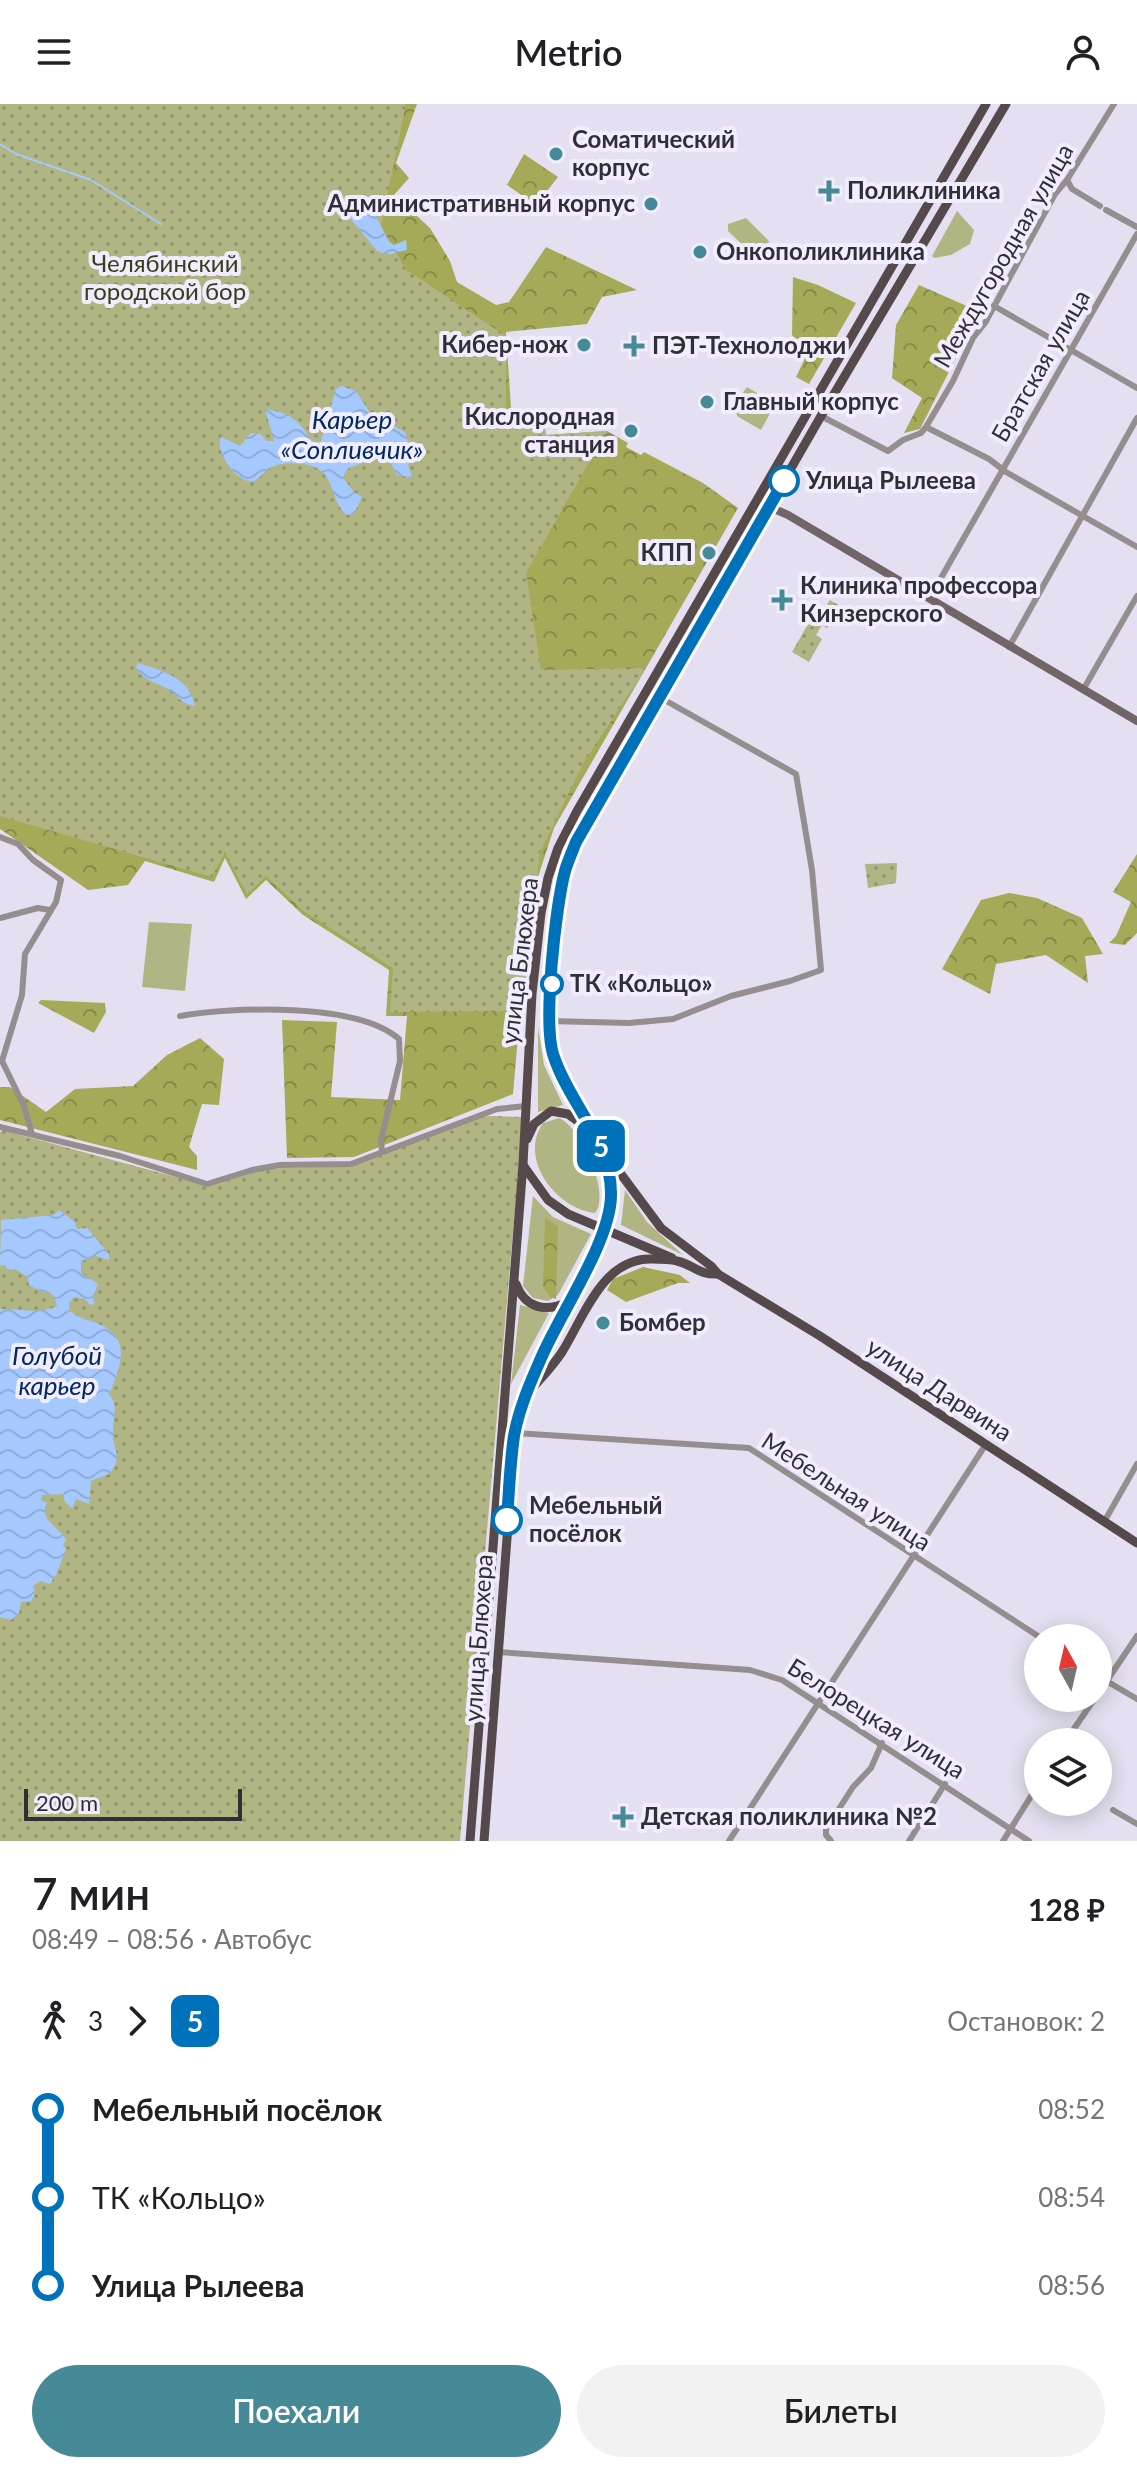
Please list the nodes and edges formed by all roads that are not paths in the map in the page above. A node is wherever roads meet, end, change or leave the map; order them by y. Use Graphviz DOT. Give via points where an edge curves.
graph roads {
  1 [pos="986,104"];
  2 [pos="1006,104"];
  3 [pos="1114,104"];
  4 [pos="1067,180"];
  5 [pos="1137,227"];
  6 [pos="1137,234"];
  7 [pos="994,306"];
  8 [pos="1072,349"];
  9 [pos="1137,388"];
  10 [pos="821,416"];
  11 [pos="1137,418"];
  12 [pos="926,427"];
  13 [pos="1002,469"];
  14 [pos="756,499"];
  15 [pos="770,507"];
  16 [pos="1082,516"];
  17 [pos="1137,547"];
  18 [pos="1137,596"];
  19 [pos="929,599"];
  20 [pos="1009,647"];
  21 [pos="1083,690"];
  22 [pos="661,698"];
  23 [pos="1137,721"];
  24 [pos="0,837"];
  25 [pos="50,910"];
  26 [pos="0,918"];
  27 [pos="180,1016"];
  28 [pos="549,1021"];
  29 [pos="526,1106"];
  30 [pos="0,1127"];
  31 [pos="592,1131"];
  32 [pos="32,1134"];
  33 [pos="524,1143"];
  34 [pos="382,1151"];
  35 [pos="604,1151"];
  36 [pos="523,1164"];
  37 [pos="605,1229"];
  38 [pos="679,1261"];
  39 [pos="718,1274"];
  40 [pos="514,1281"];
  41 [pos="569,1302"];
  42 [pos="525,1398"];
  43 [pos="515,1433"];
  44 [pos="986,1444"];
  45 [pos="1137,1464"];
  46 [pos="1104,1522"];
  47 [pos="1137,1543"];
  48 [pos="913,1557"];
  49 [pos="1024,1627"];
  50 [pos="1137,1636"];
  51 [pos="498,1652"];
  52 [pos="1112,1674"];
  53 [pos="1112,1685"];
  54 [pos="1137,1699"];
  55 [pos="818,1702"];
  56 [pos="882,1743"];
  57 [pos="945,1784"];
  58 [pos="1024,1807"];
  59 [pos="1113,1810"];
  60 [pos="1137,1824"];
  61 [pos="1011,1828"];
  62 [pos="470,1841"];
  63 [pos="484,1841"];
  64 [pos="729,1841"];
  65 [pos="831,1841"];
  66 [pos="909,1841"];
  67 [pos="1003,1841"];
  68 [pos="1029,1841"];
  1 -- 14 [label="main road, улица Блюхера"];
  2 -- 10 [label="main road, улица Блюхера"];
  3 -- 4 [label="street, Междугородная улица"];
  4 -- 5 [label="street" via="1072,189"];
  4 -- 7 [label="street, Междугородная улица"];
  6 -- 8 [label="street, Братская улица"];
  7 -- 8 [label="street"];
  7 -- 12 [label="street, Междугородная улица"];
  8 -- 9 [label="street"];
  8 -- 13 [label="street, Братская улица"];
  10 -- 12 [label="street" via="888,451"];
  10 -- 15 [label="main road, улица Блюхера"];
  11 -- 16 [label="street"];
  12 -- 13 [label="street"];
  13 -- 16 [label="street"];
  13 -- 19 [label="street, Братская улица"];
  14 -- 15 [label="main road"];
  14 -- 29 [label="main road, улица Блюхера" via="558,848 541,913"];
  15 -- 19 [label="street"];
  15 -- 22 [label="main road, улица Блюхера"];
  16 -- 17 [label="street"];
  16 -- 20 [label="street"];
  18 -- 21 [label="street"];
  19 -- 20 [label="street"];
  20 -- 21 [label="street"];
  21 -- 23 [label="street"];
  22 -- 28 [label="main road, улица Блюхера" via="576,842 566,869"];
  22 -- 28 [label="street" via="796,774 808,833 821,970 673,1019"];
  24 -- 25 [label="street" via="18,844 61,880"];
  25 -- 26 [label="street"];
  25 -- 32 [label="street" via="25,954 22,995 2,1061"];
  27 -- 34 [label="street" via="214,1010 286,1011 344,1015 387,1028 399,1039 400,1061"];
  28 -- 31 [label="main road, улица Блюхера" via="554,1057"];
  29 -- 33 [label="main road, улица Блюхера"];
  29 -- 34 [label="street" via="497,1109"];
  30 -- 32 [label="street"];
  31 -- 33 [label="main road" via="568,1114 551,1111 534,1124"];
  31 -- 35 [label="main road, улица Блюхера"];
  32 -- 34 [label="street" via="207,1184 280,1165 351,1164"];
  33 -- 36 [label="main road, улица Блюхера"];
  35 -- 37 [label="main road, улица Блюхера" via="611,1195"];
  35 -- 39 [label="main road, улица Дарвина" via="661,1228"];
  36 -- 37 [label="main road" via="548,1200"];
  36 -- 40 [label="main road, улица Блюхера"];
  37 -- 38 [label="main road"];
  37 -- 41 [label="main road, улица Блюхера"];
  38 -- 39 [label="main road, улица Дарвина" via="705,1275"];
  38 -- 42 [label="main road, улица Дарвина" via="638,1260 612,1273 559,1357"];
  39 -- 44 [label="main road, улица Дарвина"];
  40 -- 41 [label="main road" via="529,1303 552,1308"];
  40 -- 62 [label="main road, улица Блюхера"];
  41 -- 42 [label="main road, улица Блюхера"];
  42 -- 43 [label="main road, улица Блюхера"];
  43 -- 48 [label="street, Мебельная улица" via="749,1448"];
  43 -- 51 [label="main road, улица Блюхера"];
  44 -- 46 [label="main road, улица Дарвина"];
  44 -- 48 [label="street"];
  45 -- 46 [label="street"];
  46 -- 47 [label="main road, улица Дарвина"];
  48 -- 49 [label="street, Мебельная улица"];
  48 -- 55 [label="street"];
  50 -- 52 [label="street"];
  51 -- 55 [label="street, Белорецкая улица" via="759,1671"];
  51 -- 63 [label="main road, улица Блюхера"];
  53 -- 54 [label="street"];
  55 -- 56 [label="street, Белорецкая улица"];
  55 -- 64 [label="street"];
  56 -- 57 [label="street, Белорецкая улица"];
  56 -- 65 [label="street" via="871,1768 826,1829"];
  57 -- 61 [label="street, Белорецкая улица"];
  57 -- 66 [label="street"];
  58 -- 61 [label="street"];
  59 -- 60 [label="street"];
  61 -- 67 [label="street"];
  61 -- 68 [label="street, Белорецкая улица"];
}
